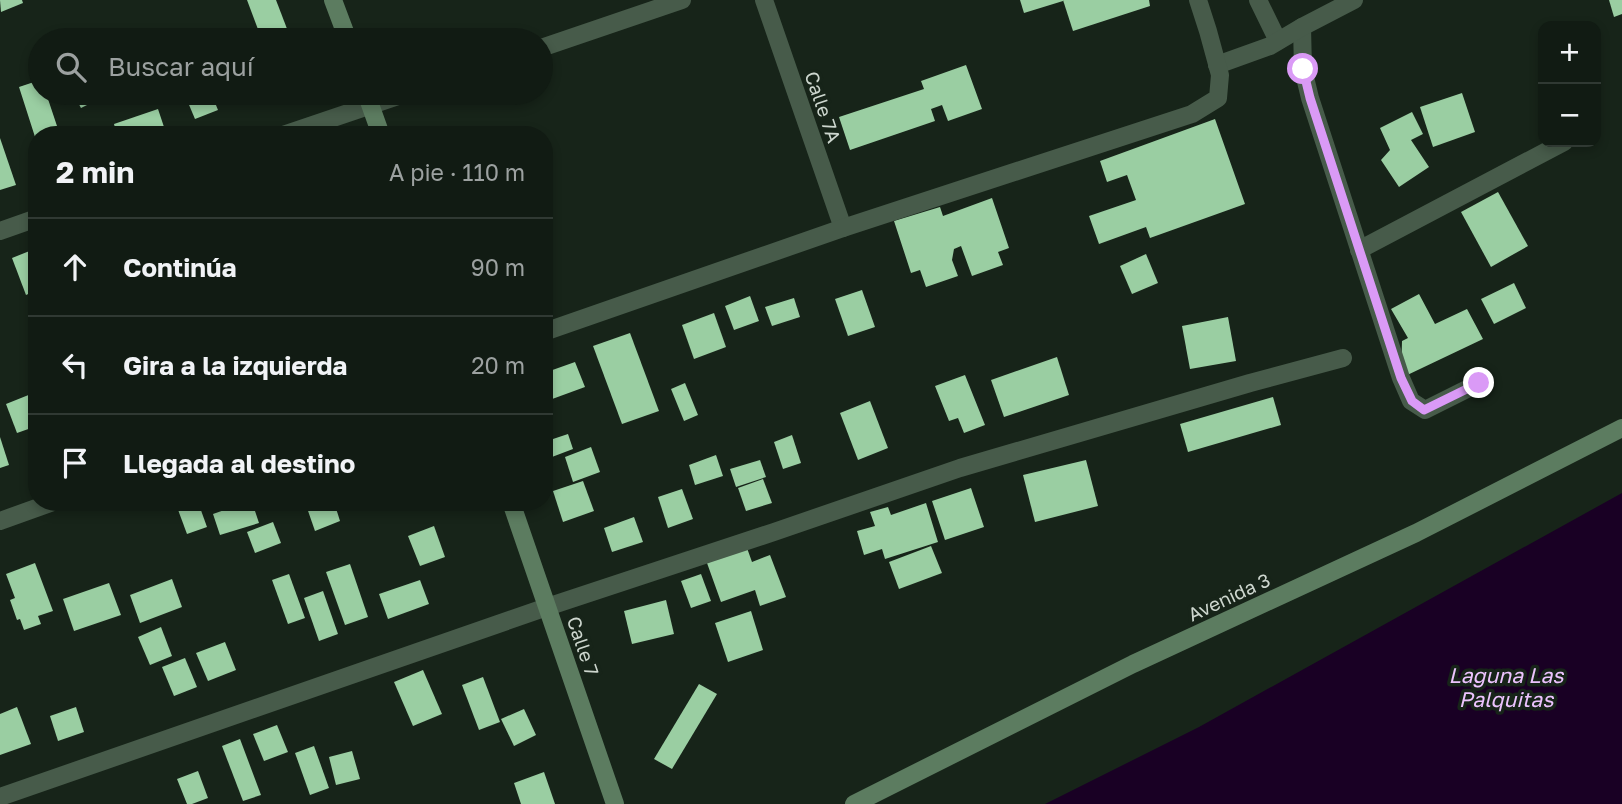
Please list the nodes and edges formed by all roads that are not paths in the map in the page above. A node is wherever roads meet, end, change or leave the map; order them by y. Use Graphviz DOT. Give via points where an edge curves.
graph roads {
  1 [pos="333,0"];
  2 [pos="682,0"];
  3 [pos="764,0"];
  4 [pos="1198,0"];
  5 [pos="1258,0"];
  6 [pos="1354,0"];
  7 [pos="1302,27"];
  8 [pos="344,28"];
  9 [pos="1278,41"];
  10 [pos="553,44"];
  11 [pos="1217,65"];
  12 [pos="354,105"];
  13 [pos="370,105"];
  14 [pos="304,126"];
  15 [pos="378,126"];
  16 [pos="1555,147"];
  17 [pos="28,221"];
  18 [pos="843,228"];
  19 [pos="0,231"];
  20 [pos="1359,250"];
  21 [pos="553,329"];
  22 [pos="1343,358"];
  23 [pos="1479,383"];
  24 [pos="1622,428"];
  25 [pos="28,510"];
  26 [pos="514,511"];
  27 [pos="0,520"];
  28 [pos="547,607"];
  29 [pos="0,797"];
  30 [pos="615,804"];
  31 [pos="853,804"];
  1 -- 8 [label="main road"];
  2 -- 10 [label="street"];
  3 -- 18 [label="street, Calle 7A"];
  4 -- 11 [label="street"];
  5 -- 9 [label="street"];
  6 -- 7 [label="street"];
  7 -- 9 [label="street"];
  7 -- 20 [label="street" via="1303,69 1310,98"];
  9 -- 11 [label="street"];
  11 -- 18 [label="street" via="1217,98 1192,114"];
  12 -- 14 [label="street"];
  13 -- 15 [label="main road"];
  16 -- 20 [label="street"];
  17 -- 19 [label="street"];
  18 -- 21 [label="street"];
  20 -- 23 [label="street" via="1412,401 1424,410"];
  22 -- 28 [label="street" via="960,468"];
  24 -- 31 [label="main road, Avenida 3" via="1416,534 1133,664"];
  25 -- 27 [label="street"];
  26 -- 28 [label="main road, Calle 7"];
  28 -- 29 [label="street"];
  28 -- 30 [label="main road, Calle 7"];
}
